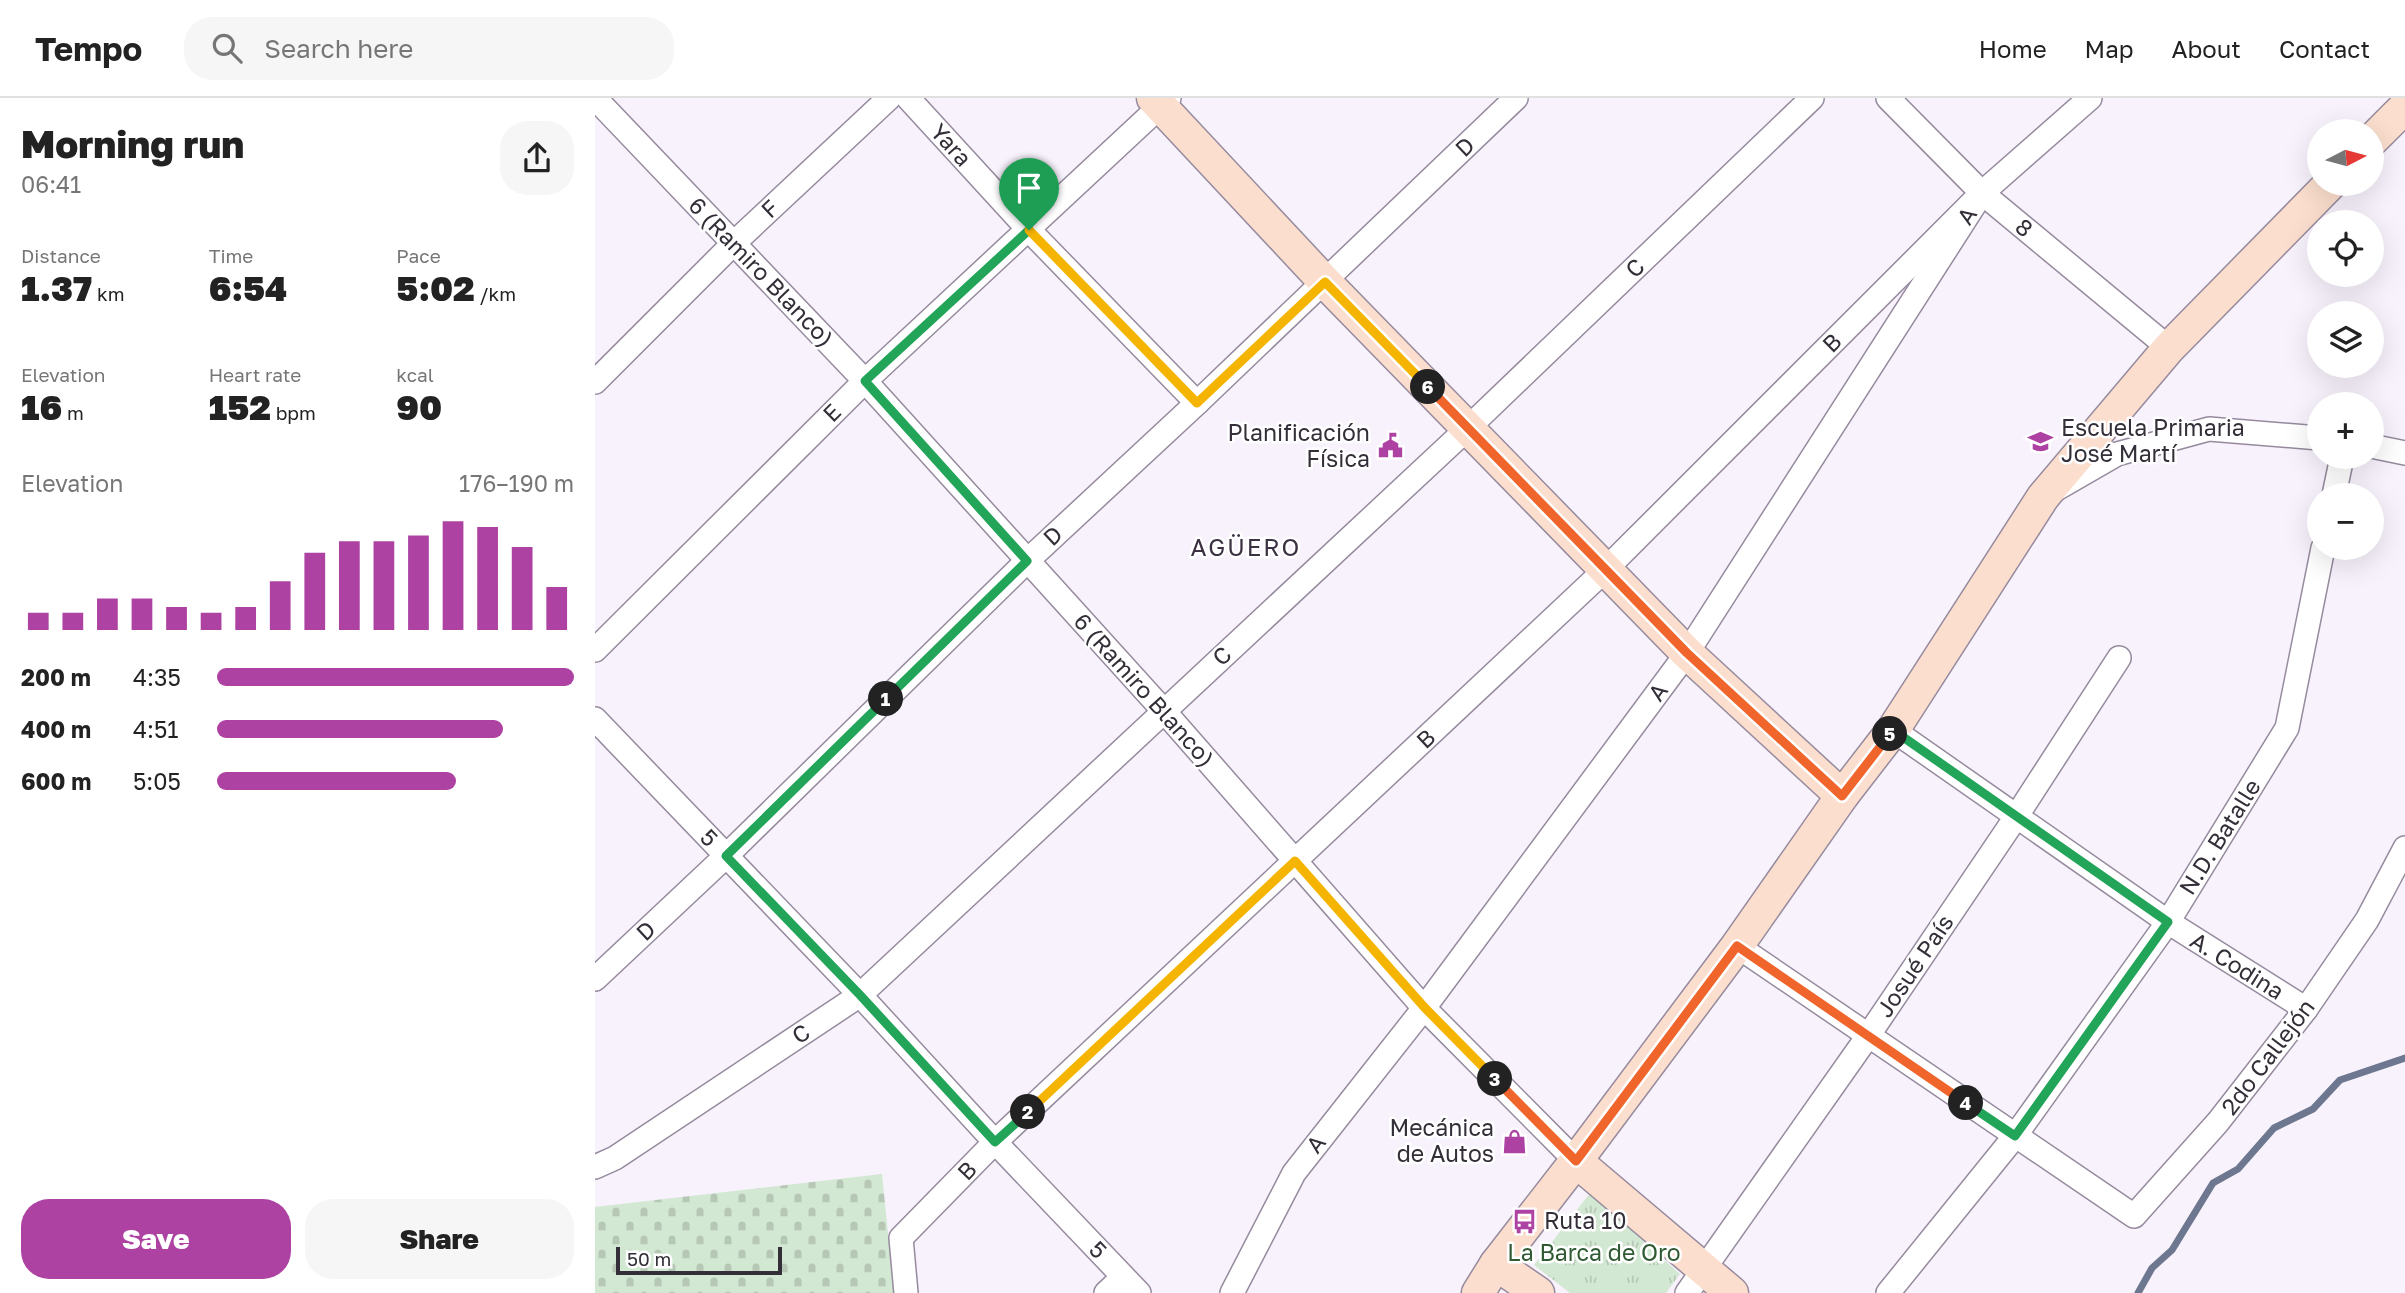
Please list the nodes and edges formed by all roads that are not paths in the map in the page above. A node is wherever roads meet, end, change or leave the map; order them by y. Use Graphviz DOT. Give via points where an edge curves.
graph roads {
  1 [pos="889,98"];
  2 [pos="908,98"];
  3 [pos="1516,98"];
  4 [pos="1812,98"];
  5 [pos="1888,98"];
  6 [pos="2090,98"];
  7 [pos="596,99"];
  8 [pos="1161,101"];
  9 [pos="2405,107"];
  10 [pos="2384,128"];
  11 [pos="1982,193"];
  12 [pos="2318,196"];
  13 [pos="1029,230"];
  14 [pos="734,243"];
  15 [pos="1325,282"];
  16 [pos="2168,348"];
  17 [pos="865,381"];
  18 [pos="595,382"];
  19 [pos="1197,403"];
  20 [pos="1468,428"];
  21 [pos="2307,437"];
  22 [pos="2384,449"];
  23 [pos="2405,453"];
  24 [pos="2043,497"];
  25 [pos="2321,560"];
  26 [pos="1027,561"];
  27 [pos="1605,570"];
  28 [pos="595,650"];
  29 [pos="1687,653"];
  30 [pos="2119,658"];
  31 [pos="1163,710"];
  32 [pos="595,719"];
  33 [pos="1893,730"];
  34 [pos="1842,796"];
  35 [pos="2016,817"];
  36 [pos="2405,848"];
  37 [pos="726,856"];
  38 [pos="1295,861"];
  39 [pos="2168,922"];
  40 [pos="1737,946"];
  41 [pos="595,979"];
  42 [pos="860,995"];
  43 [pos="1425,1008"];
  44 [pos="2306,1009"];
  45 [pos="1868,1036"];
  46 [pos="2015,1136"];
  47 [pos="995,1142"];
  48 [pos="1576,1161"];
  49 [pos="595,1167"];
  50 [pos="1496,1264"];
  51 [pos="1695,1282"];
  52 [pos="1131,1285"];
  53 [pos="906,1293"];
  54 [pos="1106,1293"];
  55 [pos="1232,1293"];
  56 [pos="1478,1293"];
  57 [pos="1538,1293"];
  58 [pos="1732,1293"];
  59 [pos="1888,1293"];
  1 -- 14 [label="street, F"];
  2 -- 13 [label="street, Yara"];
  3 -- 15 [label="street, D"];
  4 -- 20 [label="street, C"];
  5 -- 11 [label="street, 8"];
  6 -- 11 [label="street, A"];
  7 -- 14 [label="street, 6 (Ramiro Blanco)"];
  8 -- 13 [label="street, E"];
  8 -- 15 [label="main road"];
  9 -- 10 [label="main road"];
  11 -- 16 [label="street, 8"];
  11 -- 27 [label="street, B"];
  11 -- 29 [label="street, A"];
  12 -- 16 [label="main road"];
  13 -- 17 [label="street, E"];
  13 -- 19 [label="street, Yara"];
  14 -- 17 [label="street, 6 (Ramiro Blanco)"];
  14 -- 18 [label="street, F"];
  15 -- 19 [label="street, D"];
  15 -- 20 [label="main road"];
  16 -- 24 [label="main road"];
  17 -- 26 [label="street, 6 (Ramiro Blanco)"];
  17 -- 28 [label="street, E"];
  19 -- 26 [label="street, D"];
  20 -- 27 [label="main road"];
  20 -- 31 [label="street, C"];
  21 -- 24 [label="street" via="2209,429 2117,454"];
  22 -- 23 [label="street"];
  24 -- 33 [label="main road"];
  25 -- 39 [label="street, N.D. Batalle" via="2287,728"];
  26 -- 31 [label="street, 6 (Ramiro Blanco)"];
  26 -- 37 [label="street, D"];
  27 -- 29 [label="main road"];
  27 -- 38 [label="street, B"];
  29 -- 34 [label="main road"];
  29 -- 43 [label="street, A"];
  30 -- 35 [label="street, Josué País"];
  31 -- 38 [label="street, 6 (Ramiro Blanco)"];
  31 -- 42 [label="street, C"];
  32 -- 37 [label="street, 5"];
  33 -- 34 [label="main road"];
  33 -- 35 [label="street, A. Codina"];
  34 -- 40 [label="main road"];
  35 -- 39 [label="street, A. Codina"];
  35 -- 45 [label="street, Josué País"];
  36 -- 44 [label="street, 2do Callejón" via="2368,920"];
  37 -- 41 [label="street, D"];
  37 -- 42 [label="street, 5"];
  38 -- 43 [label="street, 6 (Ramiro Blanco)"];
  38 -- 47 [label="street, B"];
  39 -- 44 [label="street, A. Codina"];
  39 -- 46 [label="street, N.D. Batalle"];
  40 -- 45 [label="street"];
  40 -- 48 [label="main road"];
  42 -- 47 [label="street, 5"];
  42 -- 49 [label="street, C"];
  43 -- 48 [label="street, 6 (Ramiro Blanco)"];
  43 -- 55 [label="street, A" via="1294,1172"];
  44 -- 46 [label="street, 2do Callejón" via="2218,1122 2134,1216"];
  45 -- 46 [label="street"];
  45 -- 51 [label="street, Josué País"];
  46 -- 59 [label="street, N.D. Batalle"];
  47 -- 52 [label="street, 5"];
  47 -- 53 [label="street, B" via="901,1238"];
  48 -- 50 [label="main road"];
  48 -- 51 [label="main road, 6 (Ramiro Blanco)"];
  50 -- 56 [label="main road"];
  50 -- 57 [label="main road"];
  51 -- 58 [label="main road, 6 (Ramiro Blanco)"];
  52 -- 54 [label="street"];
}
